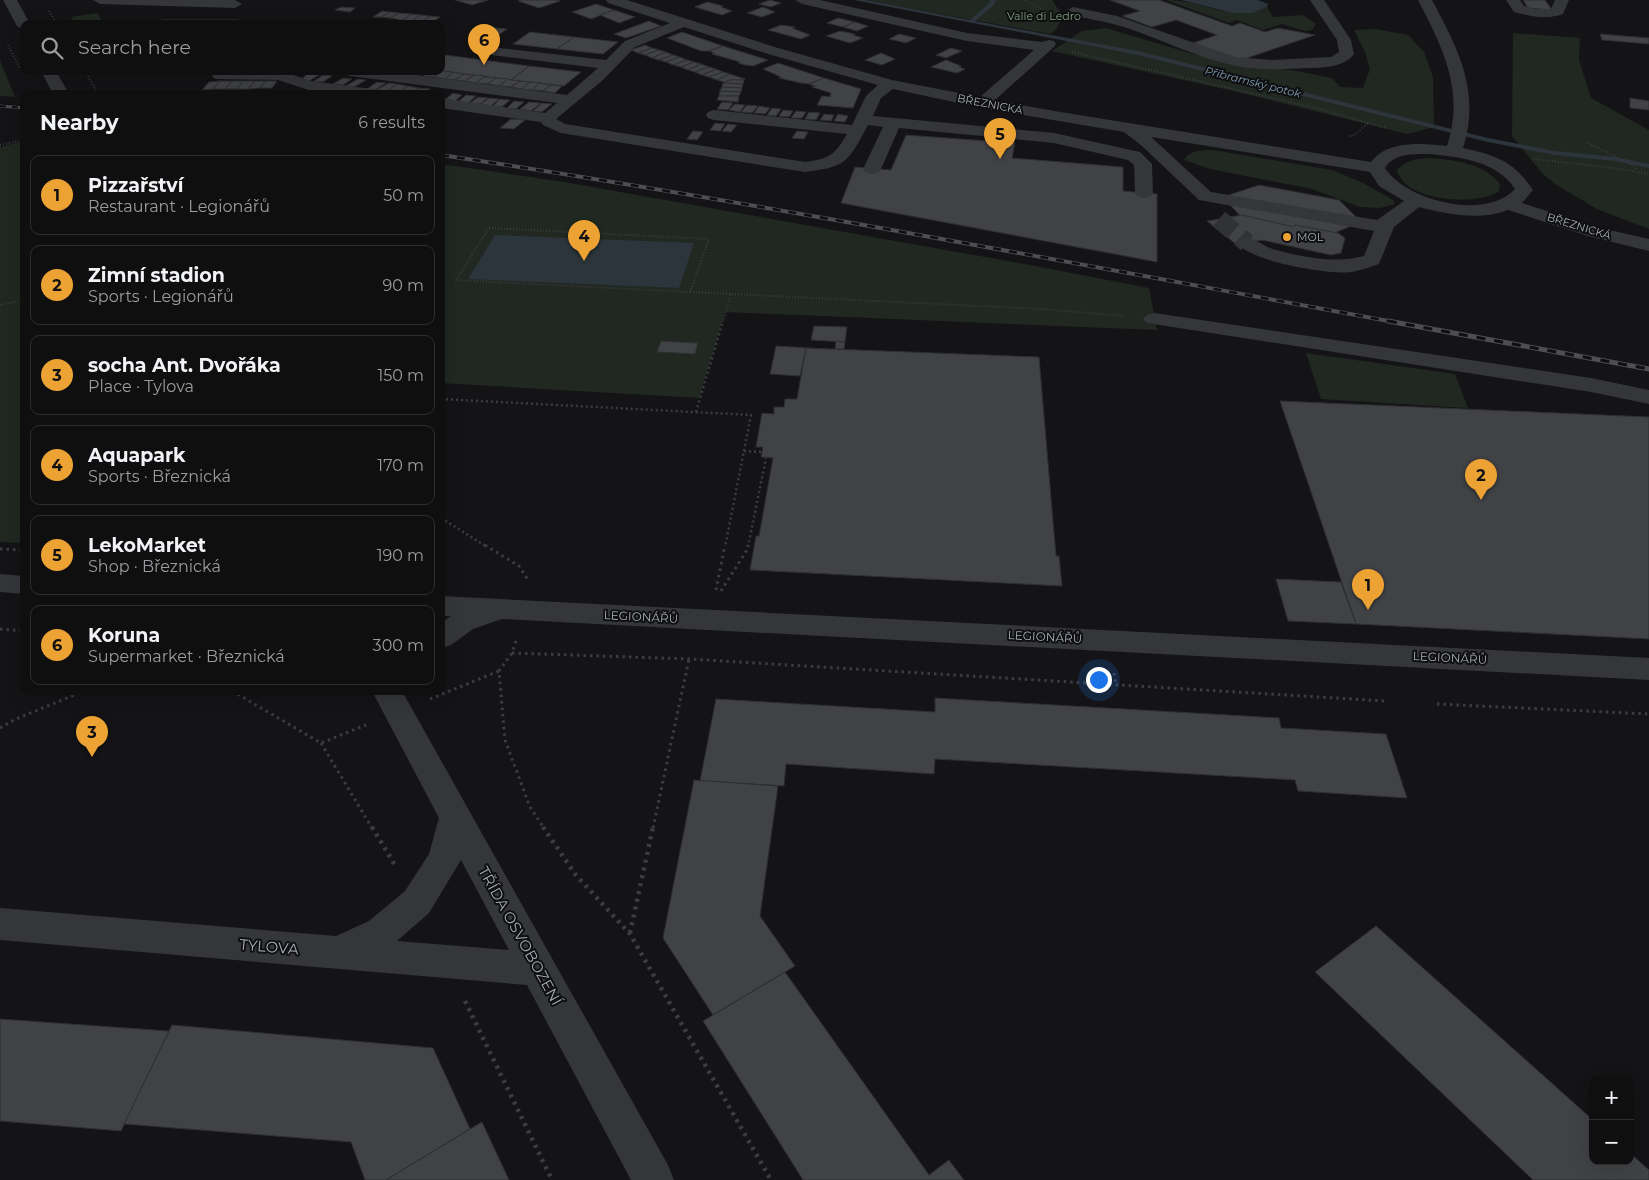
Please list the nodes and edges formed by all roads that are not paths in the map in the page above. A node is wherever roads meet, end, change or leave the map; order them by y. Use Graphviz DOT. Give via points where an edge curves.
graph roads {
  1 [pos="10,0"];
  2 [pos="100,0"];
  3 [pos="613,0"];
  4 [pos="802,0"];
  5 [pos="1317,0"];
  6 [pos="1425,0"];
  7 [pos="1513,0"];
  8 [pos="1562,0"];
  9 [pos="235,4"];
  10 [pos="1070,6"];
  11 [pos="21,20"];
  12 [pos="683,23"];
  13 [pos="1068,25"];
  14 [pos="491,51"];
  15 [pos="608,65"];
  16 [pos="50,75"];
  17 [pos="279,75"];
  18 [pos="279,75"];
  19 [pos="381,75"];
  20 [pos="220,76"];
  21 [pos="890,84"];
  22 [pos="59,90"];
  23 [pos="344,90"];
  24 [pos="572,100"];
  25 [pos="982,103"];
  26 [pos="445,104"];
  27 [pos="714,115"];
  28 [pos="548,118"];
  29 [pos="893,124"];
  30 [pos="860,125"];
  31 [pos="1127,128"];
  32 [pos="1458,138"];
  33 [pos="1376,168"];
  34 [pos="872,169"];
  35 [pos="1144,193"];
  36 [pos="1205,196"];
  37 [pos="1416,200"];
  38 [pos="1510,205"];
  39 [pos="1219,219"];
  40 [pos="1386,224"];
  41 [pos="1247,243"];
  42 [pos="1649,245"];
  43 [pos="1154,319"];
  44 [pos="1649,397"];
  45 [pos="0,583"];
  46 [pos="20,585"];
  47 [pos="445,606"];
  48 [pos="512,610"];
  49 [pos="445,635"];
  50 [pos="1649,669"];
  51 [pos="397,698"];
  52 [pos="456,818"];
  53 [pos="0,924"];
  54 [pos="337,953"];
  55 [pos="538,970"];
  56 [pos="653,1180"];
  1 -- 11 [label="street"];
  2 -- 9 [label="street"];
  3 -- 12 [label="street, BŘEZNICKÁ"];
  4 -- 25 [label="street" via="967,37 1048,46"];
  5 -- 10 [label="street" via="1344,40 1347,54 1339,60 1260,64 1227,60"];
  6 -- 32 [label="street" via="1454,60 1461,85"];
  7 -- 8 [label="street" via="1519,9 1544,13 1558,11"];
  10 -- 13 [label="street"];
  12 -- 15 [label="street" via="640,38"];
  12 -- 21 [label="street, BŘEZNICKÁ"];
  14 -- 15 [label="street"];
  15 -- 24 [label="street"];
  16 -- 22 [label="street"];
  17 -- 23 [label="street" via="310,85"];
  18 -- 20 [label="street"];
  19 -- 24 [label="street"];
  21 -- 25 [label="street, BŘEZNICKÁ"];
  21 -- 30 [label="street" via="874,96"];
  24 -- 28 [label="street"];
  25 -- 31 [label="street, BŘEZNICKÁ"];
  26 -- 28 [label="street"];
  27 -- 30 [label="street"];
  28 -- 30 [label="street" via="561,128 805,167 829,164 845,152"];
  29 -- 30 [label="street"];
  29 -- 34 [label="street"];
  29 -- 35 [label="street" via="1054,138 1134,156 1143,164"];
  31 -- 33 [label="street, BŘEZNICKÁ"];
  31 -- 36 [label="street" via="1148,142"];
  32 -- 33 [label="street" via="1425,149 1387,155"];
  32 -- 38 [label="street" via="1510,171 1520,181 1524,190 1520,198"];
  33 -- 37 [label="street, BŘEZNICKÁ" via="1386,185"];
  36 -- 39 [label="street"];
  36 -- 40 [label="street" via="1377,226"];
  37 -- 38 [label="street, BŘEZNICKÁ" via="1467,210"];
  37 -- 40 [label="street"];
  38 -- 42 [label="street, BŘEZNICKÁ"];
  40 -- 41 [label="street" via="1372,260 1351,266 1268,255"];
  43 -- 44 [label="street" via="1591,385"];
  45 -- 46 [label="street"];
  47 -- 48 [label="street, LEGIONÁŘŮ"];
  48 -- 49 [label="street" via="463,622"];
  48 -- 50 [label="street, LEGIONÁŘŮ"];
  51 -- 52 [label="street, TŘÍDA OSVOBOZENÍ"];
  52 -- 54 [label="street" via="445,859 417,902 382,932"];
  52 -- 55 [label="street, TŘÍDA OSVOBOZENÍ"];
  53 -- 54 [label="street, TYLOVA"];
  54 -- 55 [label="street, TYLOVA"];
  55 -- 56 [label="street, TŘÍDA OSVOBOZENÍ"];
}
